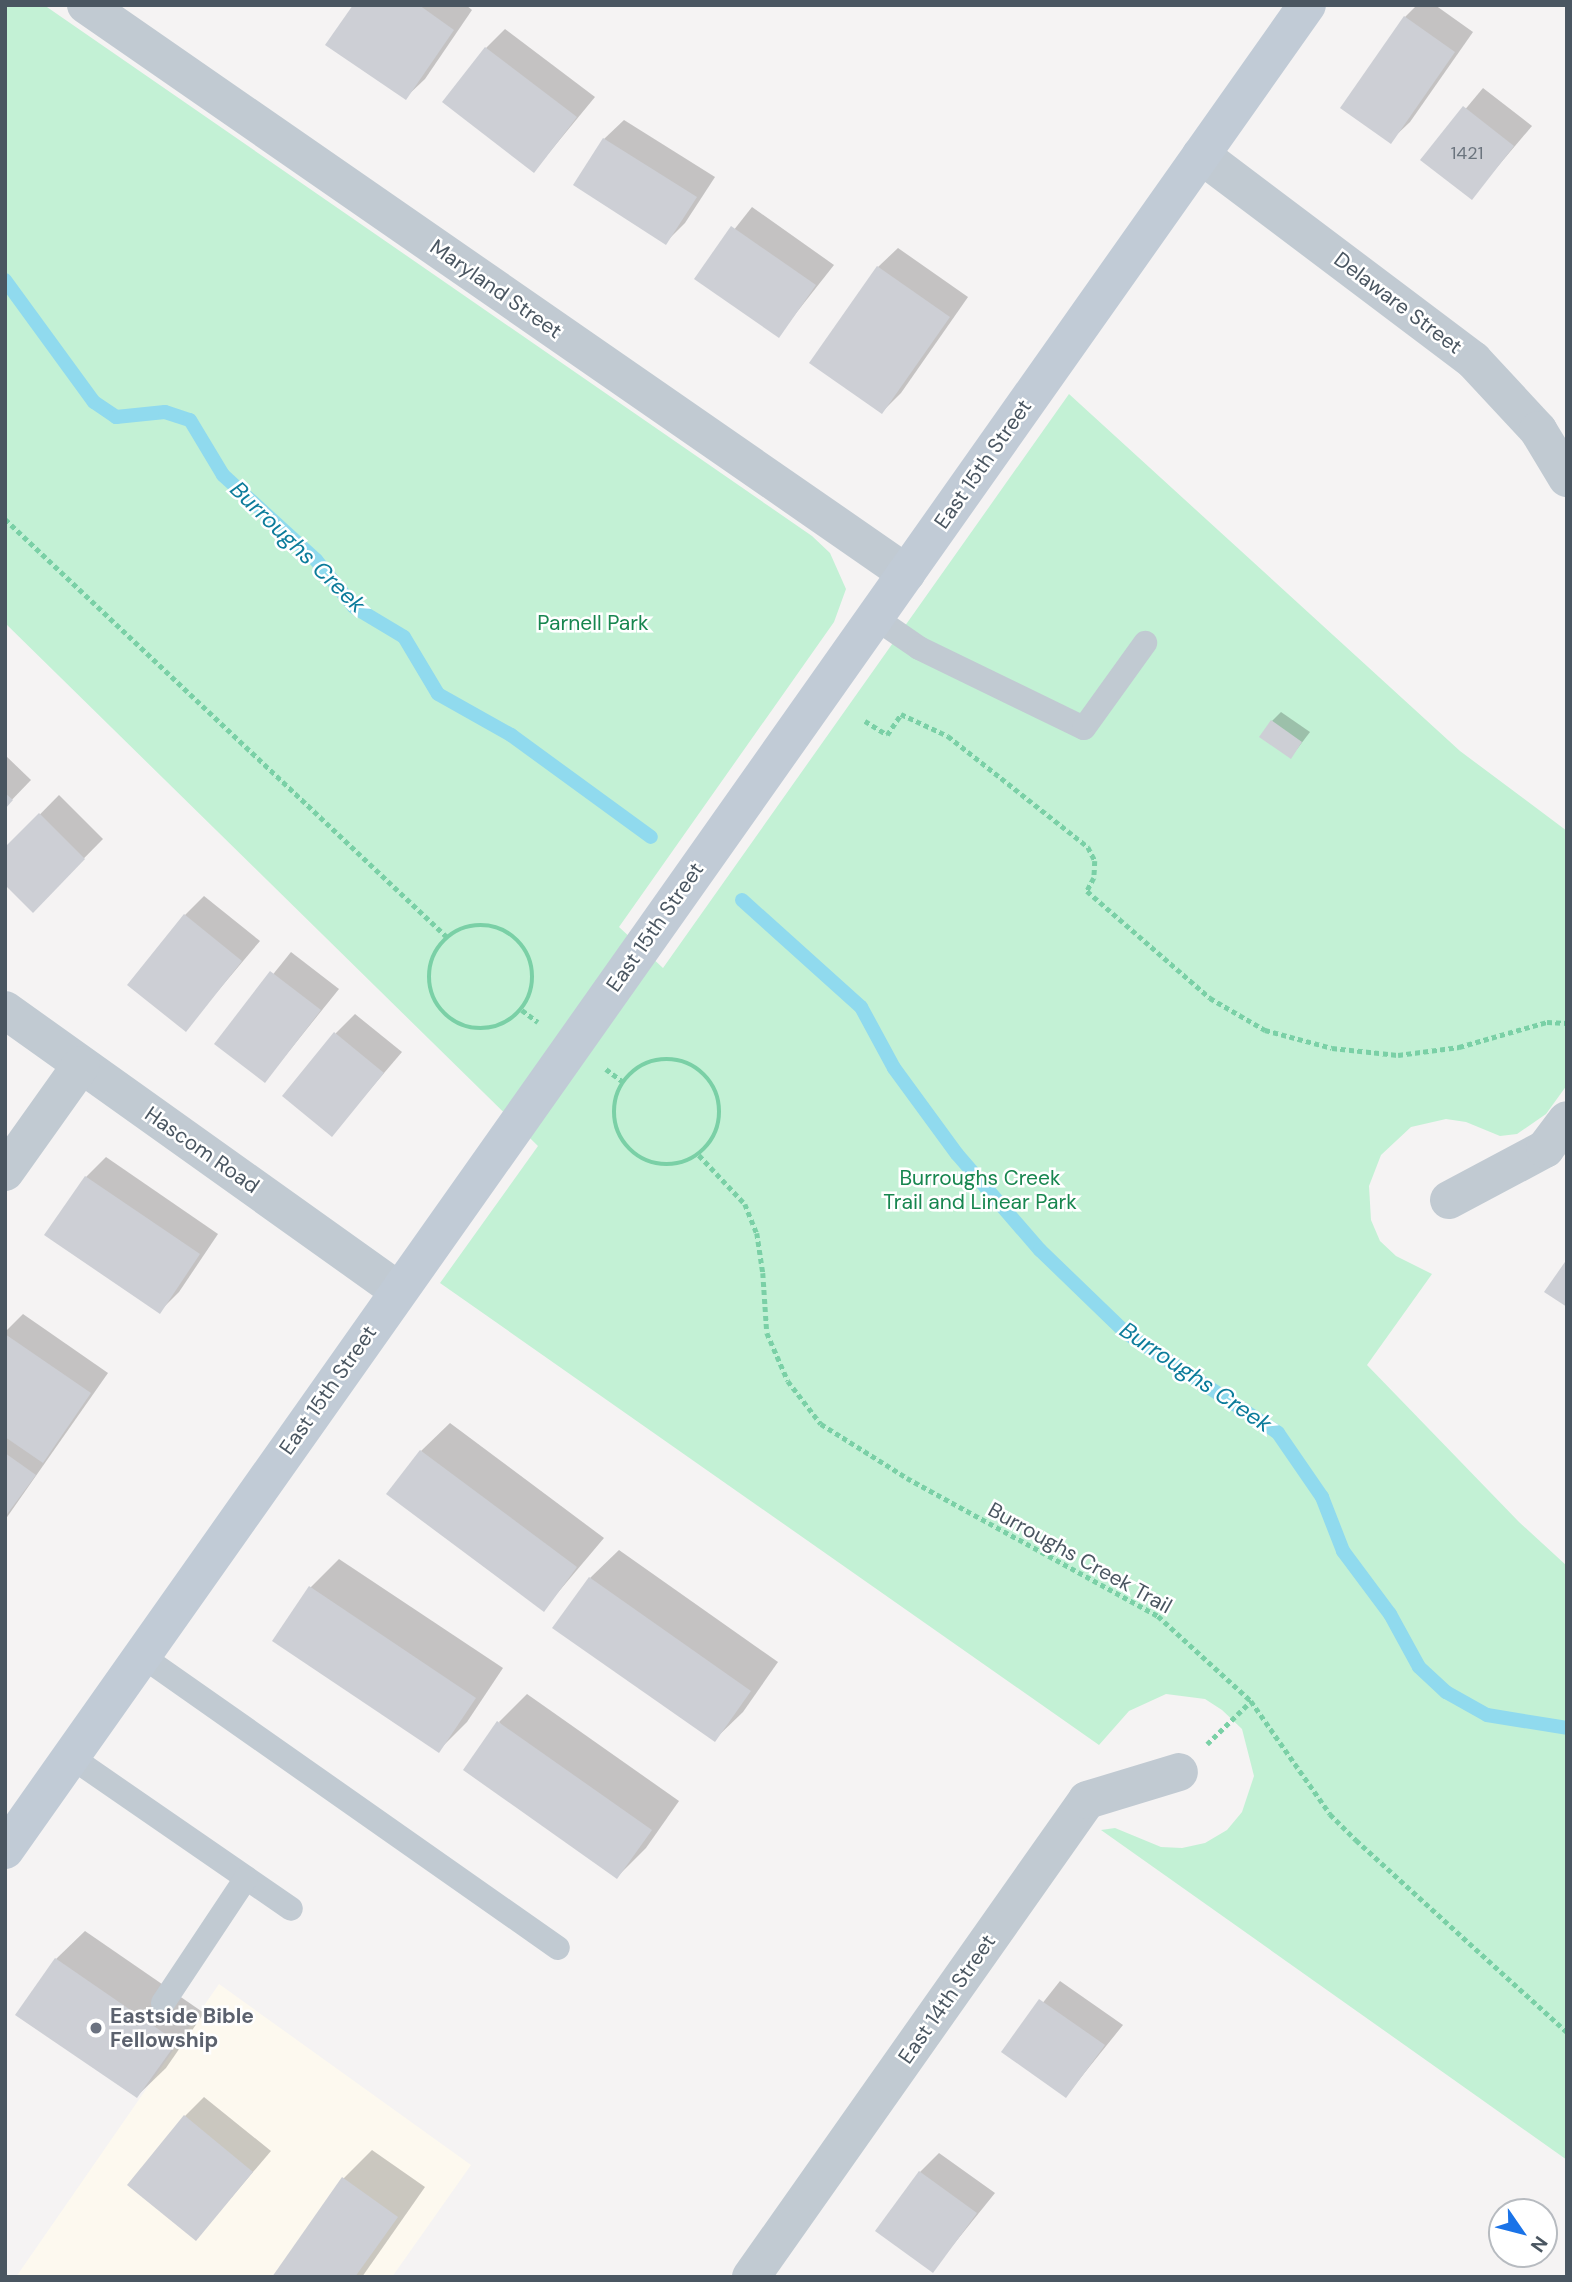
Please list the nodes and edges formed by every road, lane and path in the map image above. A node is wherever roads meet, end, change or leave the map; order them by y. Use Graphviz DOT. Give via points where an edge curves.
graph roads {
  1 [pos="86,5"];
  2 [pos="1307,5"];
  3 [pos="1202,155"];
  4 [pos="1567,478"];
  5 [pos="5,519"];
  6 [pos="906,573"];
  7 [pos="874,617"];
  8 [pos="1145,643"];
  9 [pos="865,721"];
  10 [pos="447,937"];
  11 [pos="5,1010"];
  12 [pos="1567,1023"];
  13 [pos="81,1065"];
  14 [pos="1567,1120"];
  15 [pos="699,1155"];
  16 [pos="5,1172"];
  17 [pos="1449,1200"];
  18 [pos="398,1290"];
  19 [pos="142,1656"];
  20 [pos="1251,1701"];
  21 [pos="71,1757"];
  22 [pos="1179,1772"];
  23 [pos="5,1850"];
  24 [pos="246,1878"];
  25 [pos="291,1909"];
  26 [pos="558,1948"];
  27 [pos="163,2003"];
  28 [pos="1567,2032"];
  29 [pos="751,2277"];
  1 -- 6 [label="street, Maryland Street"];
  2 -- 3 [label="main road, East 15th Street"];
  3 -- 4 [label="street, Delaware Street" via="1473,360 1538,430"];
  3 -- 6 [label="main road, East 15th Street"];
  5 -- 10 [label="path"];
  6 -- 7 [label="main road, East 15th Street"];
  7 -- 8 [label="lane" via="919,648 1084,728"];
  7 -- 18 [label="main road, East 15th Street"];
  9 -- 12 [label="path" via="887,735 901,714 948,736 1088,847 1095,861 1087,891 1210,998 1265,1030 1332,1048 1398,1055 1459,1047 1547,1022"];
  10 -- 10 [label="path" via="430,965 433,999 442,1013 471,1029 513,1020 530,995 533,977 523,946 495,927 478,925"];
  11 -- 13 [label="street, Hascom Road"];
  13 -- 16 [label="street"];
  13 -- 18 [label="street, Hascom Road"];
  14 -- 17 [label="street" via="1545,1149"];
  15 -- 15 [label="path" via="719,1125 716,1090 699,1070 675,1059 640,1066 623,1082 616,1097 617,1129 624,1144 636,1156 660,1164 684,1163"];
  15 -- 20 [label="path, Burroughs Creek Trail" via="745,1204 759,1246 767,1333 788,1381 821,1424 907,1478 1158,1616"];
  18 -- 19 [label="main road, East 15th Street"];
  19 -- 21 [label="main road, East 15th Street"];
  19 -- 26 [label="lane"];
  20 -- 22 [label="path"];
  20 -- 28 [label="path, Burroughs Creek Trail" via="1330,1814"];
  21 -- 23 [label="main road, East 15th Street"];
  21 -- 24 [label="lane"];
  22 -- 29 [label="street, East 14th Street" via="1087,1800"];
  24 -- 25 [label="lane"];
  24 -- 27 [label="lane"];
}
